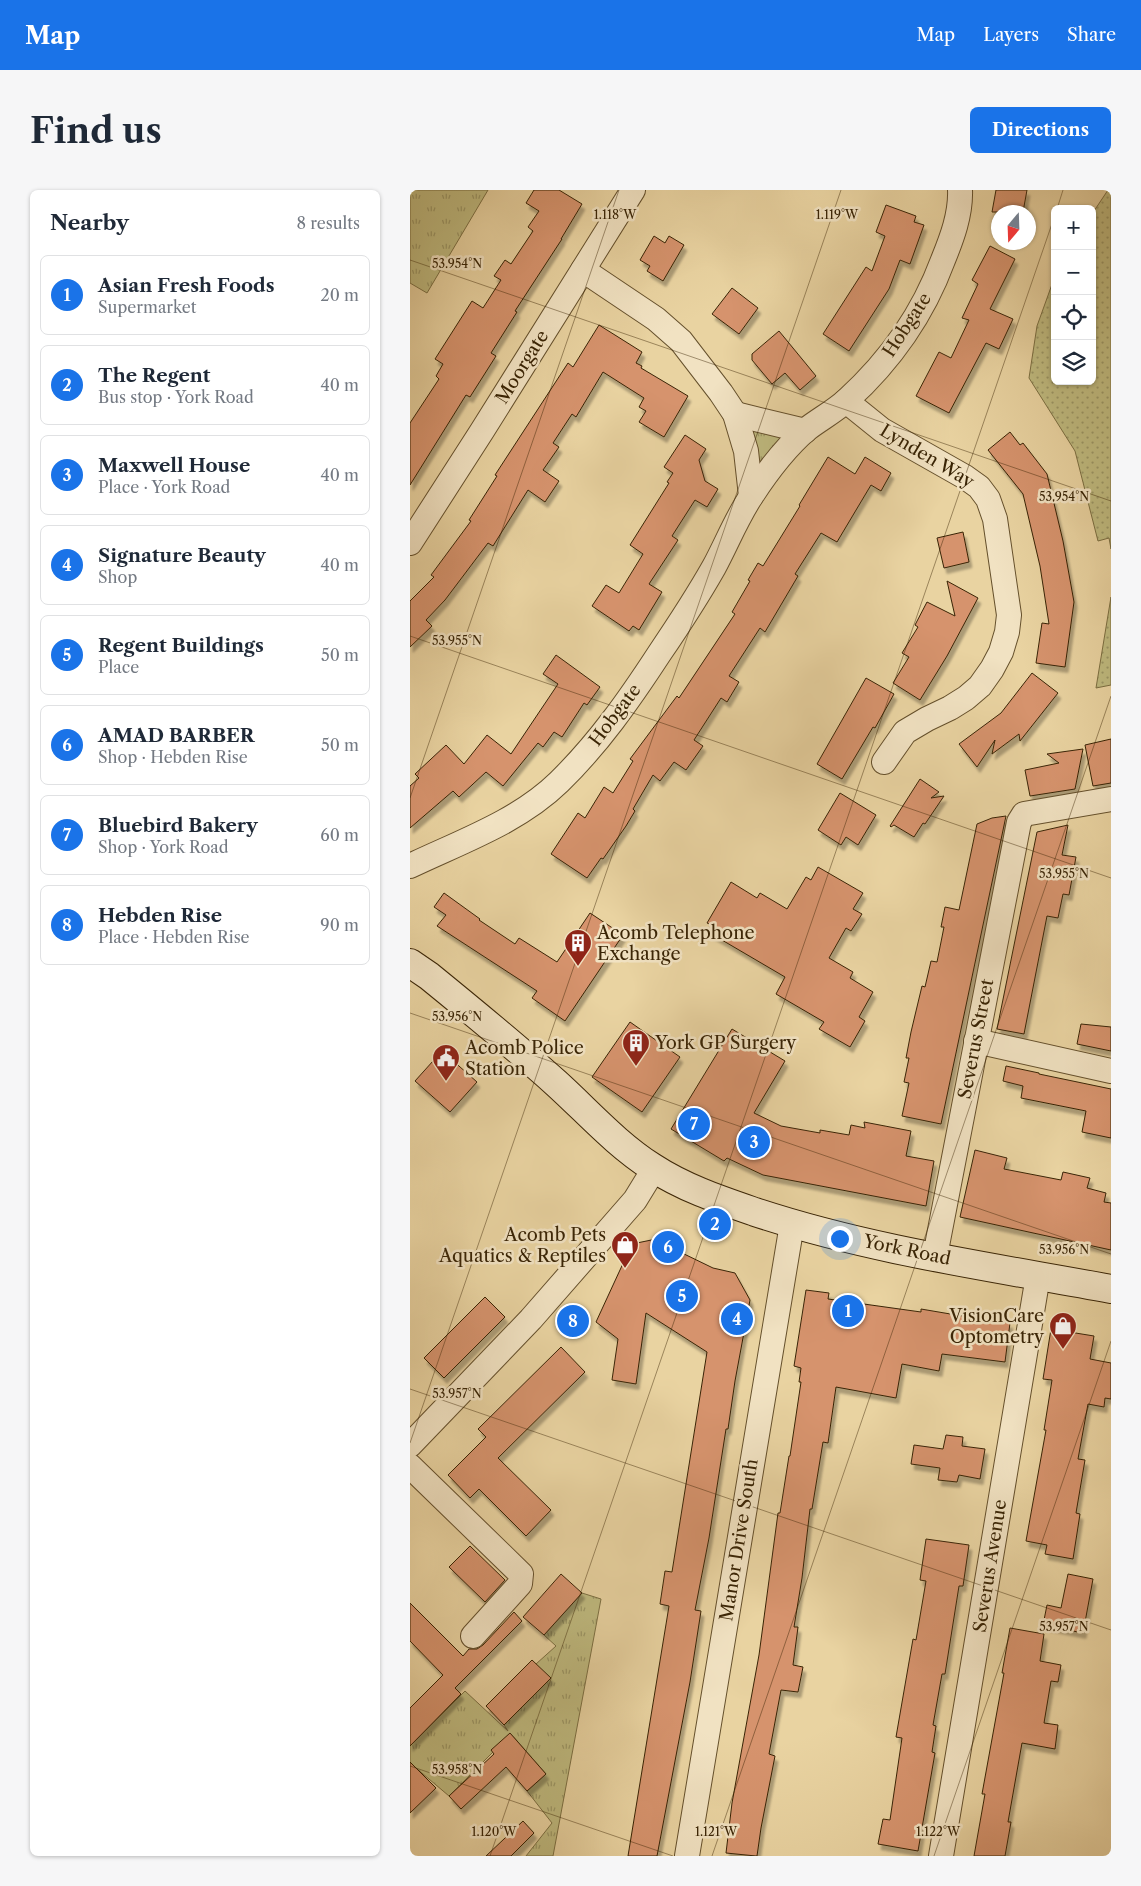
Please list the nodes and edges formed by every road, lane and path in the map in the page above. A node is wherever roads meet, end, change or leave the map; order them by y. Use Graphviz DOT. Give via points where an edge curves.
graph roads {
  1 [pos="633,190"];
  2 [pos="960,190"];
  3 [pos="583,270"];
  4 [pos="846,401"];
  5 [pos="735,414"];
  6 [pos="806,431"];
  7 [pos="751,496"];
  8 [pos="410,543"];
  9 [pos="884,762"];
  10 [pos="1111,799"];
  11 [pos="410,866"];
  12 [pos="410,963"];
  13 [pos="976,1041"];
  14 [pos="1111,1071"];
  15 [pos="654,1168"];
  16 [pos="792,1224"];
  17 [pos="935,1256"];
  18 [pos="1038,1276"];
  19 [pos="1111,1289"];
  20 [pos="415,1431"];
  21 [pos="410,1466"];
  22 [pos="472,1636"];
  23 [pos="687,1856"];
  24 [pos="942,1856"];
  1 -- 3 [label="street, Moorgate"];
  2 -- 4 [label="street, Hobgate" via="958,214 930,292 900,342"];
  3 -- 5 [label="street" via="656,319 681,341"];
  3 -- 8 [label="street, Moorgate"];
  4 -- 6 [label="street, Hobgate"];
  4 -- 9 [label="street, Lynden Way" via="882,430 979,487 988,499 995,519 1009,615 1001,652 980,686 950,708 905,732"];
  5 -- 6 [label="street"];
  5 -- 7 [label="street" via="746,451"];
  6 -- 7 [label="street, Hobgate" via="777,461"];
  7 -- 11 [label="street, Hobgate" via="714,567 680,622 608,729 581,759 527,807"];
  10 -- 13 [label="street, Severus Street" via="1024,814 1019,822"];
  12 -- 15 [label="main road, York Road" via="494,1029 622,1144"];
  13 -- 14 [label="street"];
  13 -- 17 [label="street, Severus Street"];
  15 -- 16 [label="main road, York Road" via="725,1202"];
  15 -- 20 [label="street" via="635,1200 531,1319"];
  16 -- 17 [label="main road, York Road"];
  16 -- 23 [label="street, Manor Drive South"];
  17 -- 18 [label="main road, York Road"];
  18 -- 19 [label="main road, York Road"];
  18 -- 24 [label="street, Severus Avenue"];
  21 -- 22 [label="street" via="521,1574 520,1584"];
}
